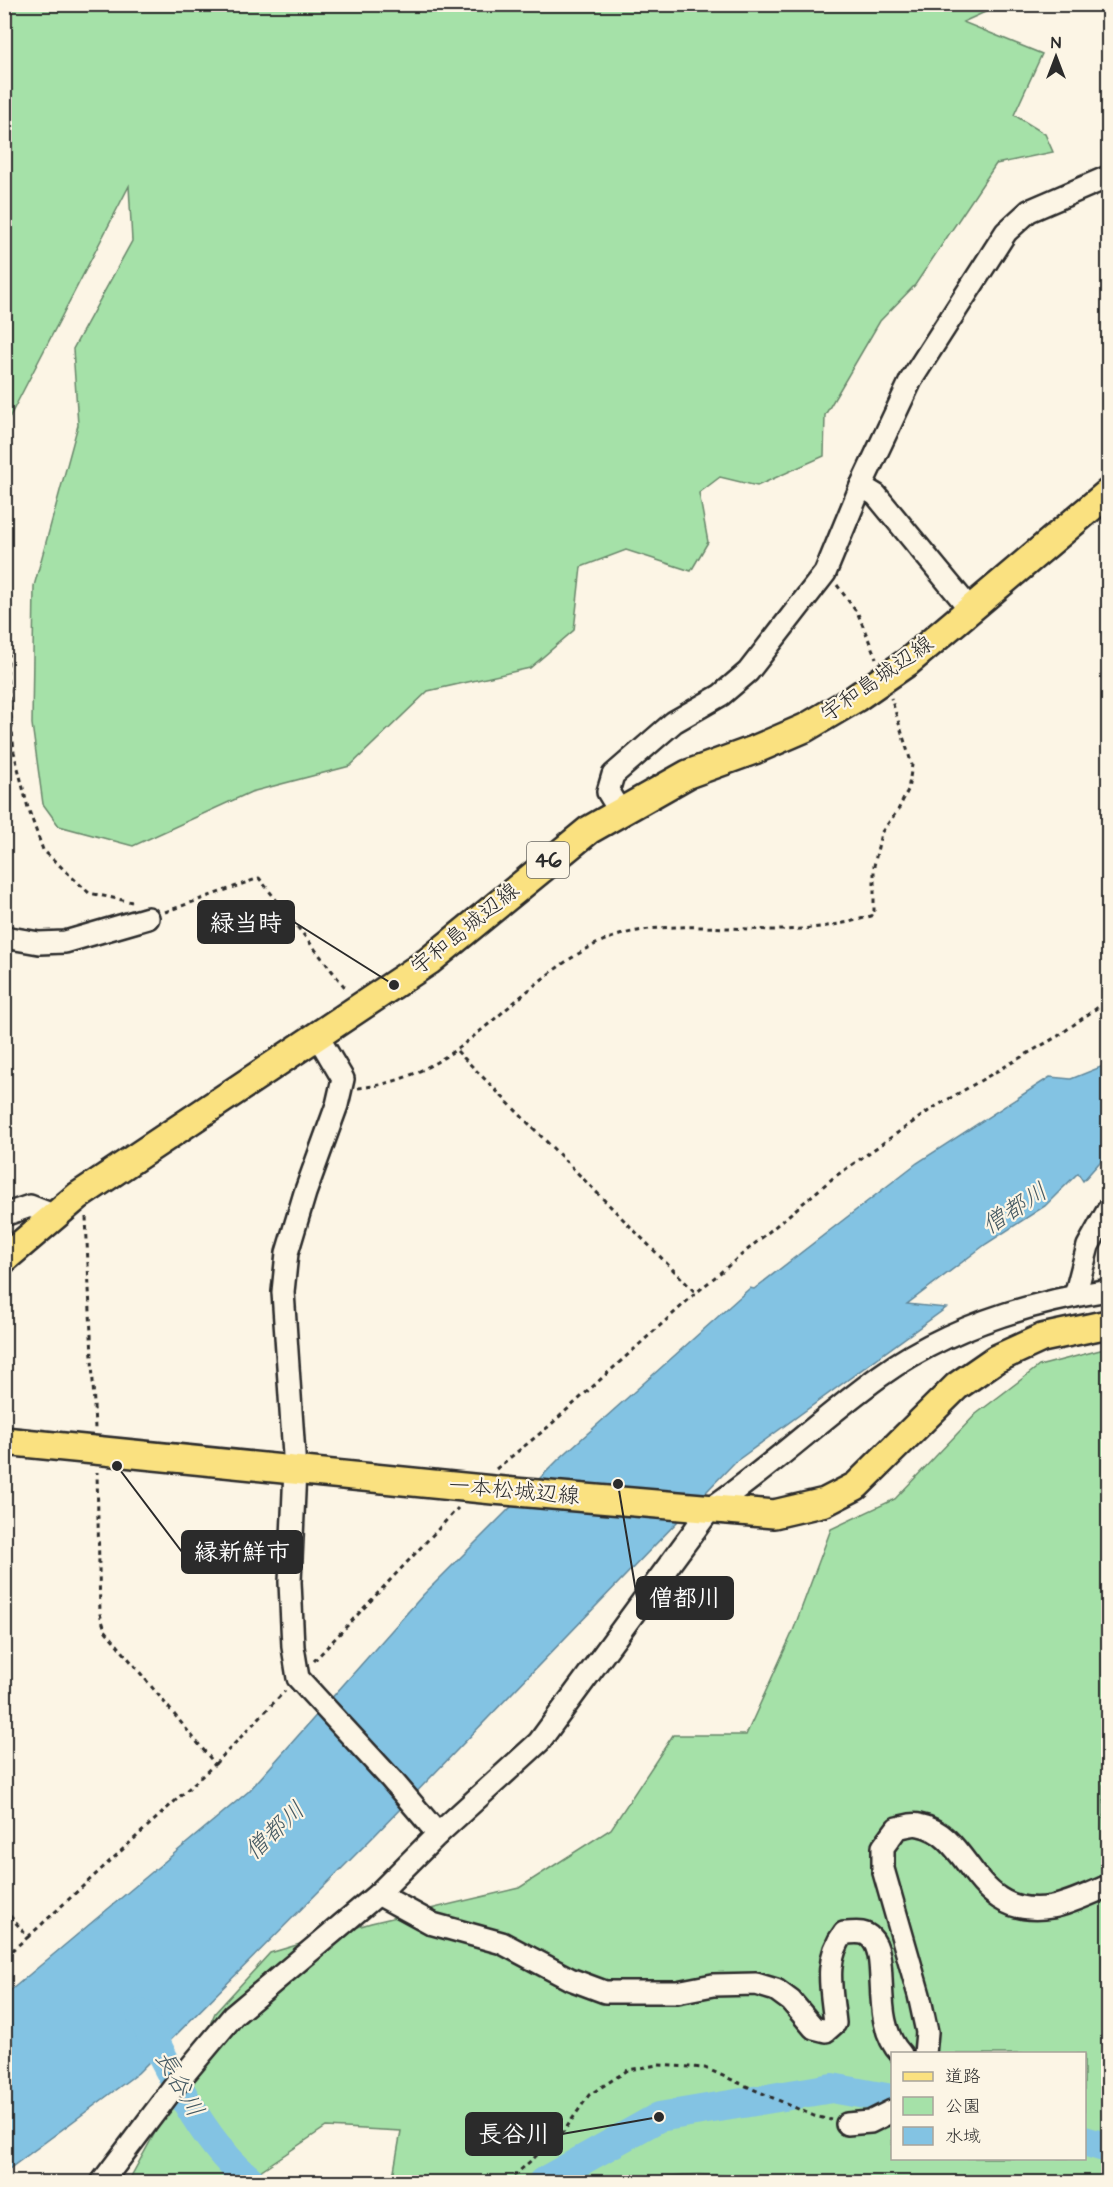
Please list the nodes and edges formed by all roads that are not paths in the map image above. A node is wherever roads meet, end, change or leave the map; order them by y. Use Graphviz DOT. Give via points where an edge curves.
graph roads {
  1 [pos="1108,177"];
  2 [pos="861,486"];
  3 [pos="1108,493"];
  4 [pos="970,609"];
  5 [pos="619,810"];
  6 [pos="148,918"];
  7 [pos="4,937"];
  8 [pos="317,1035"];
  9 [pos="1108,1210"];
  10 [pos="4,1215"];
  11 [pos="53,1215"];
  12 [pos="4,1259"];
  13 [pos="1108,1290"];
  14 [pos="1075,1296"];
  15 [pos="1108,1324"];
  16 [pos="4,1441"];
  17 [pos="295,1470"];
  18 [pos="711,1508"];
  19 [pos="438,1834"];
  20 [pos="1108,1886"];
  21 [pos="378,1894"];
  22 [pos="900,2052"];
  23 [pos="926,2052"];
  24 [pos="891,2112"];
  25 [pos="847,2124"];
  26 [pos="102,2182"];
  1 -- 2 [label="street" via="1029,211 1006,232 911,380"];
  2 -- 4 [label="street" via="876,495"];
  2 -- 5 [label="street" via="825,573 748,672 721,695 674,722 613,775 608,792"];
  3 -- 4 [label="main road, 宇和島城辺線 / 46"];
  4 -- 5 [label="main road, 宇和島城辺線 / 46" via="908,662 805,728 688,774"];
  5 -- 8 [label="main road, 宇和島城辺線 / 46" via="539,867 429,961"];
  6 -- 7 [label="street" via="65,942 39,943"];
  8 -- 11 [label="main road, 宇和島城辺線 / 46"];
  8 -- 17 [label="street" via="342,1079 286,1253 283,1292"];
  9 -- 14 [label="street" via="1088,1246"];
  10 -- 11 [label="street" via="30,1206"];
  11 -- 12 [label="main road, 宇和島城辺線 / 46"];
  13 -- 14 [label="street"];
  14 -- 18 [label="street" via="985,1321 881,1375"];
  15 -- 18 [label="main road, 一本松城辺線" via="1042,1338 996,1359 957,1386 856,1486 825,1502 774,1514"];
  16 -- 17 [label="main road, 一本松城辺線"];
  17 -- 18 [label="main road, 一本松城辺線"];
  17 -- 19 [label="street" via="290,1582 301,1681"];
  18 -- 19 [label="street" via="539,1742"];
  19 -- 21 [label="street"];
  20 -- 23 [label="street" via="1052,1907 1023,1907 999,1901 940,1833 917,1824 897,1828 883,1847 883,1869 919,1995 927,2032"];
  21 -- 22 [label="street" via="433,1924 502,1943 570,1979 605,1992 676,1992 713,1985 756,1984 776,1990 814,2028 826,2031 835,2023 833,1947 844,1934 861,1932 872,1938 879,1954 883,2016 891,2043"];
  21 -- 26 [label="street" via="233,2016"];
  24 -- 25 [label="street" via="870,2122"];
}
